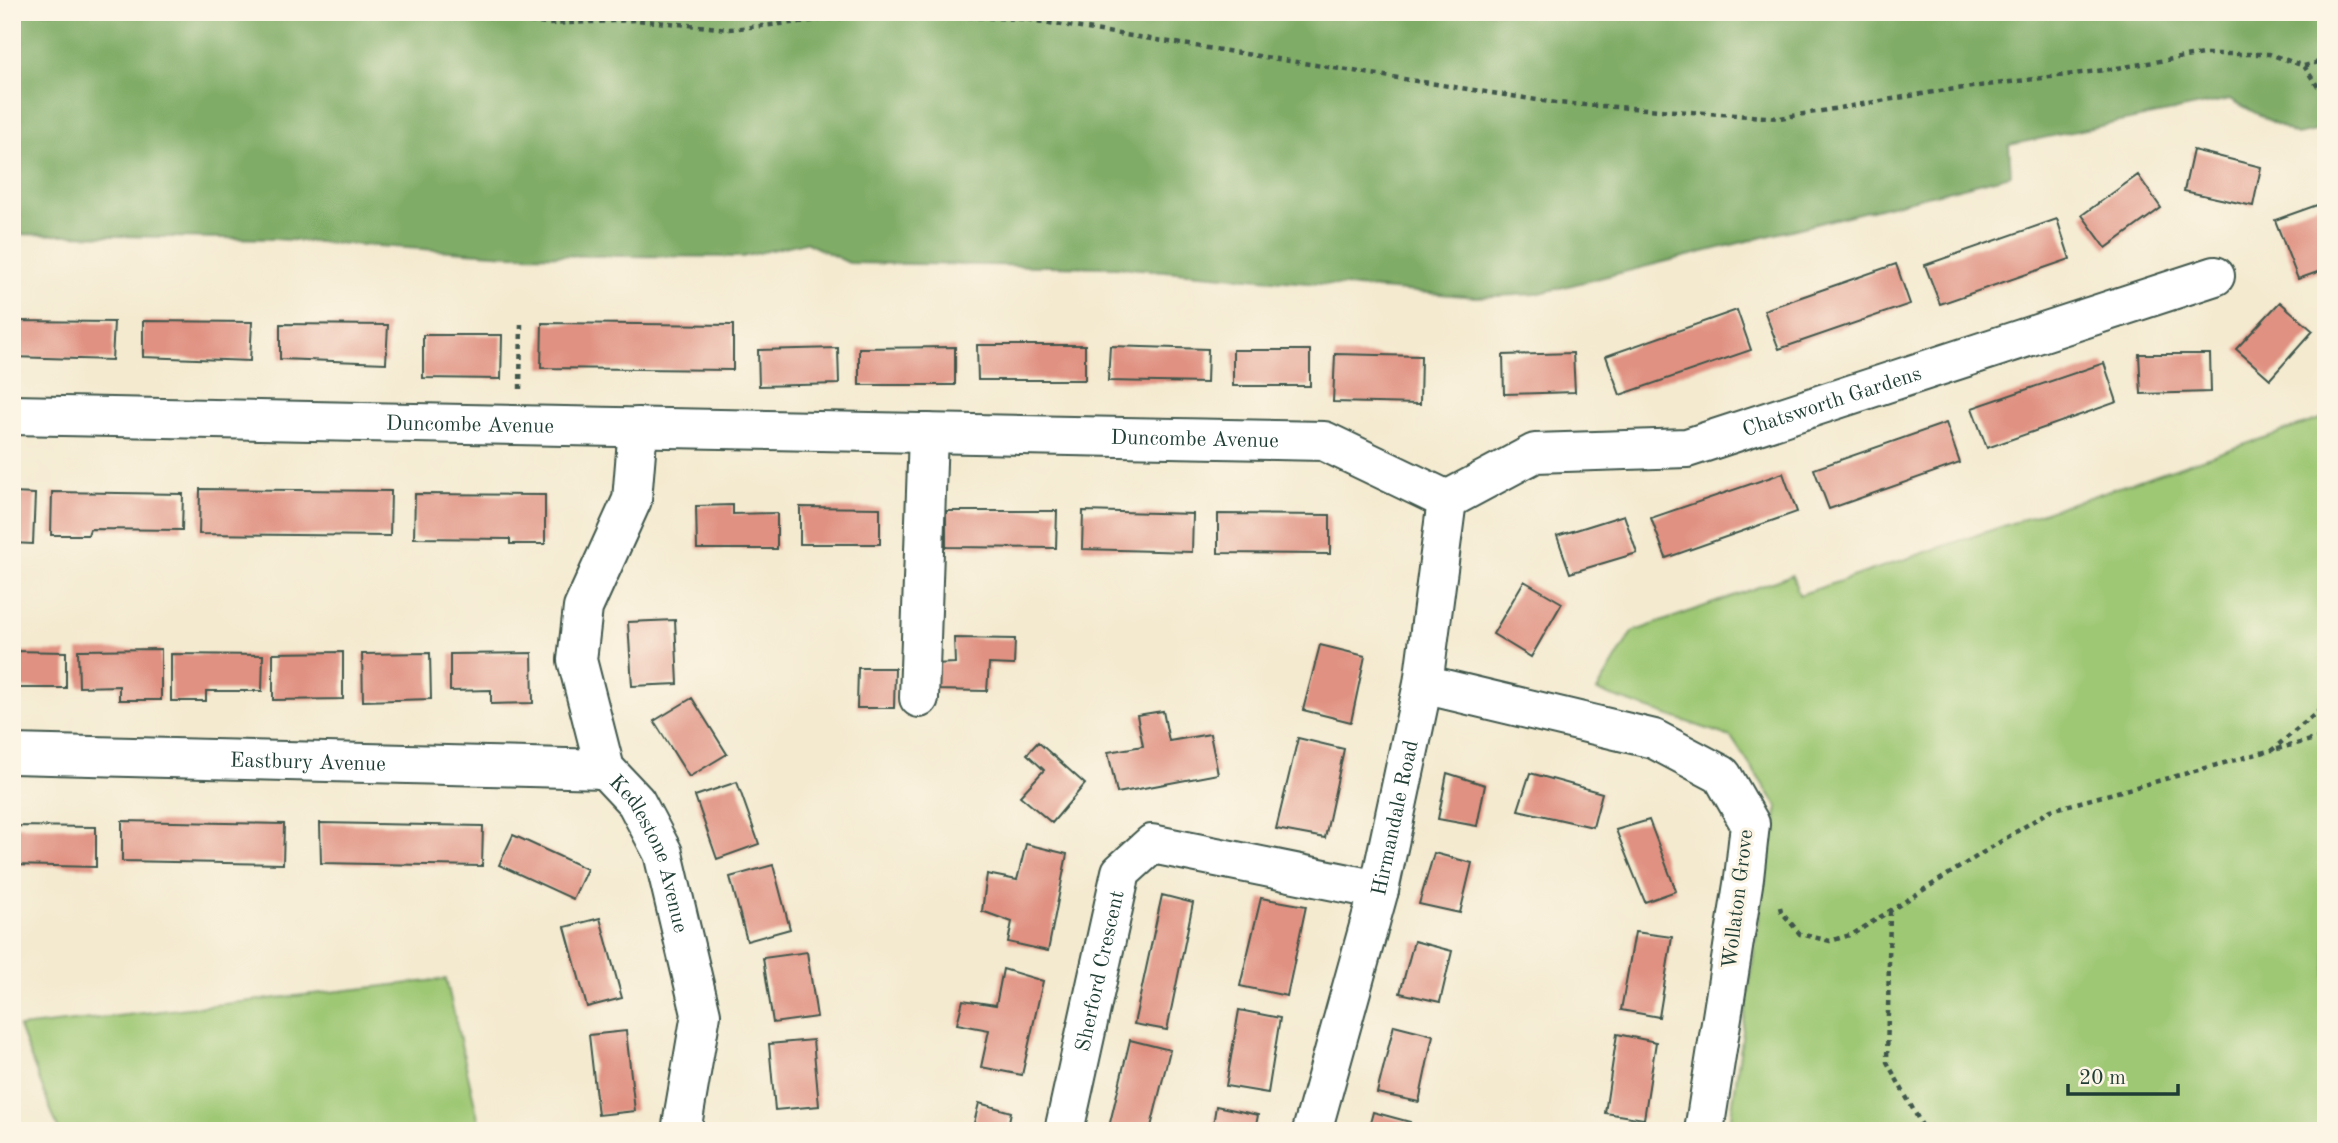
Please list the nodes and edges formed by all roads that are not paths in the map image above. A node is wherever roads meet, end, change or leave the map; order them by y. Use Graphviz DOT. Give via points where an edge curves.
graph roads {
  1 [pos="2215,276"];
  2 [pos="12,415"];
  3 [pos="638,427"];
  4 [pos="929,433"];
  5 [pos="1447,500"];
  6 [pos="1423,684"];
  7 [pos="919,698"];
  8 [pos="12,754"];
  9 [pos="605,769"];
  10 [pos="1379,890"];
  11 [pos="681,1131"];
  12 [pos="1064,1131"];
  13 [pos="1312,1131"];
  14 [pos="1704,1131"];
  1 -- 5 [label="street, Chatsworth Gardens" via="1688,448 1535,453"];
  2 -- 3 [label="street, Duncombe Avenue"];
  3 -- 4 [label="street, Duncombe Avenue"];
  3 -- 9 [label="street, Kedlestone Avenue" via="632,500 583,608 577,660"];
  4 -- 5 [label="street, Duncombe Avenue" via="1324,441"];
  4 -- 7 [label="street"];
  5 -- 6 [label="street, Hirmandale Road"];
  6 -- 10 [label="street, Hirmandale Road"];
  6 -- 14 [label="street, Wollaton Grove" via="1654,739 1722,775 1749,824"];
  8 -- 9 [label="street, Eastbury Avenue"];
  9 -- 11 [label="street, Kedlestone Avenue" via="636,802 663,853 701,1014"];
  10 -- 12 [label="street, Sherford Crescent" via="1152,844 1121,872"];
  10 -- 13 [label="street, Hirmandale Road"];
}
